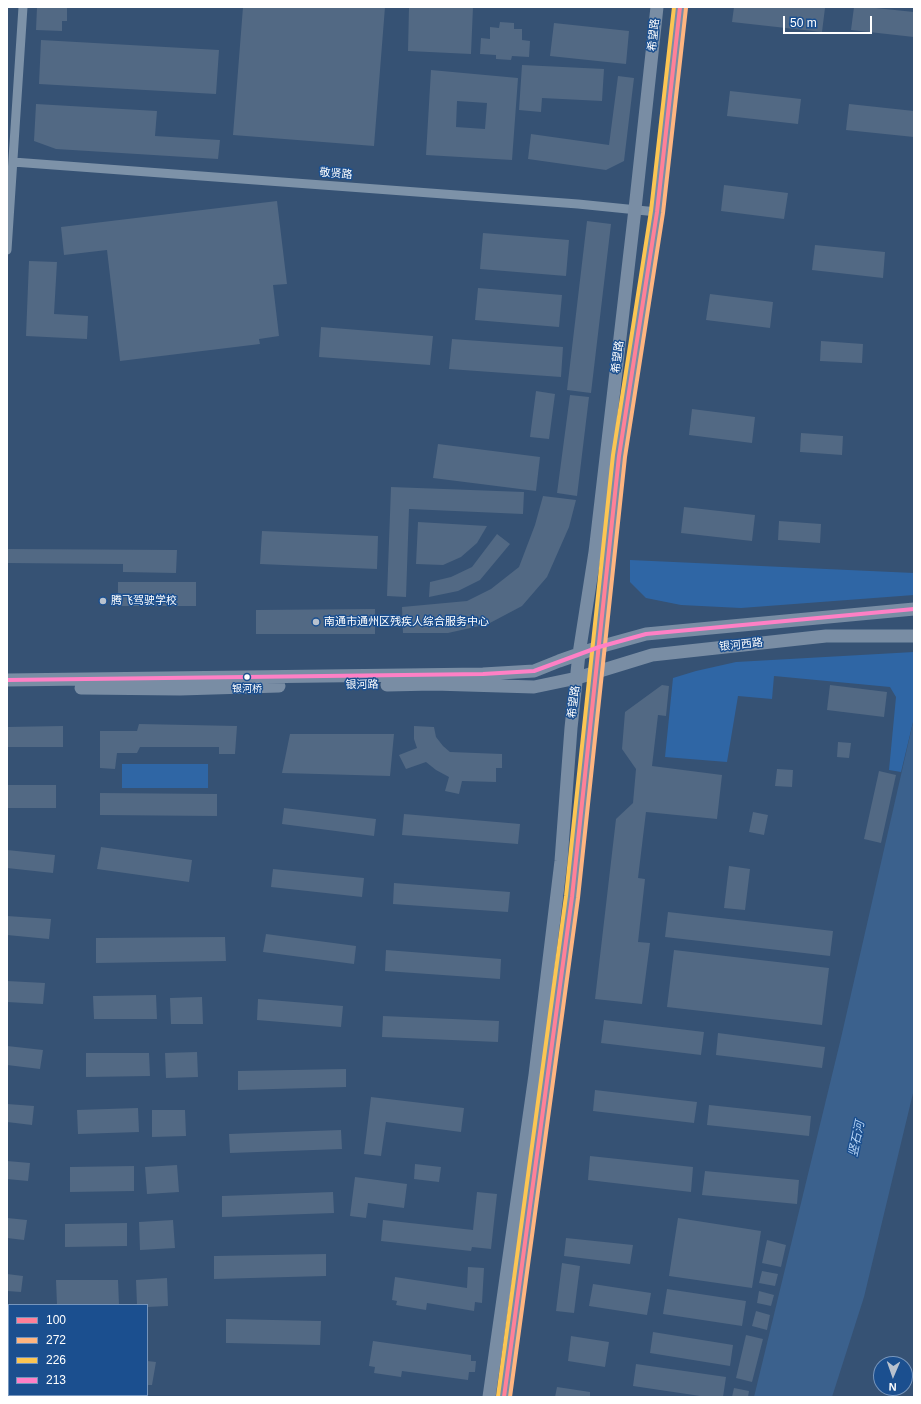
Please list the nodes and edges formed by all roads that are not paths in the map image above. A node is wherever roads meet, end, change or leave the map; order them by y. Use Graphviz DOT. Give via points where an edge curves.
graph roads {
  1 [pos="23,7"];
  2 [pos="657,7"];
  3 [pos="680,7"];
  4 [pos="13,162"];
  5 [pos="635,209"];
  6 [pos="656,212"];
  7 [pos="7,250"];
  8 [pos="914,609"];
  9 [pos="914,636"];
  10 [pos="599,647"];
  11 [pos="579,654"];
  12 [pos="595,671"];
  13 [pos="577,678"];
  14 [pos="7,680"];
  15 [pos="7,688"];
  16 [pos="489,1397"];
  17 [pos="504,1397"];
  1 -- 4 [label="street"];
  2 -- 5 [label="main road, 希望路"];
  3 -- 6 [label="main road, 希望路"];
  4 -- 5 [label="street, 敬贤路"];
  4 -- 7 [label="street"];
  5 -- 6 [label="street, 敬贤路"];
  5 -- 11 [label="main road, 希望路" via="595,552"];
  6 -- 10 [label="main road, 希望路" via="619,456"];
  8 -- 10 [label="main road, 银河西路" via="646,634"];
  9 -- 12 [label="main road, 银河西路" via="826,636 652,655"];
  10 -- 11 [label="main road, 银河路"];
  10 -- 12 [label="main road, 希望路"];
  11 -- 13 [label="main road, 希望路"];
  11 -- 14 [label="main road, 银河路" via="534,671 483,674"];
  12 -- 13 [label="main road, 银河路"];
  12 -- 17 [label="main road, 希望路" via="572,897"];
  13 -- 15 [label="main road, 银河路" via="534,687 434,684 180,689"];
  13 -- 16 [label="main road, 希望路" via="570,728 561,861 538,1052"];
}
